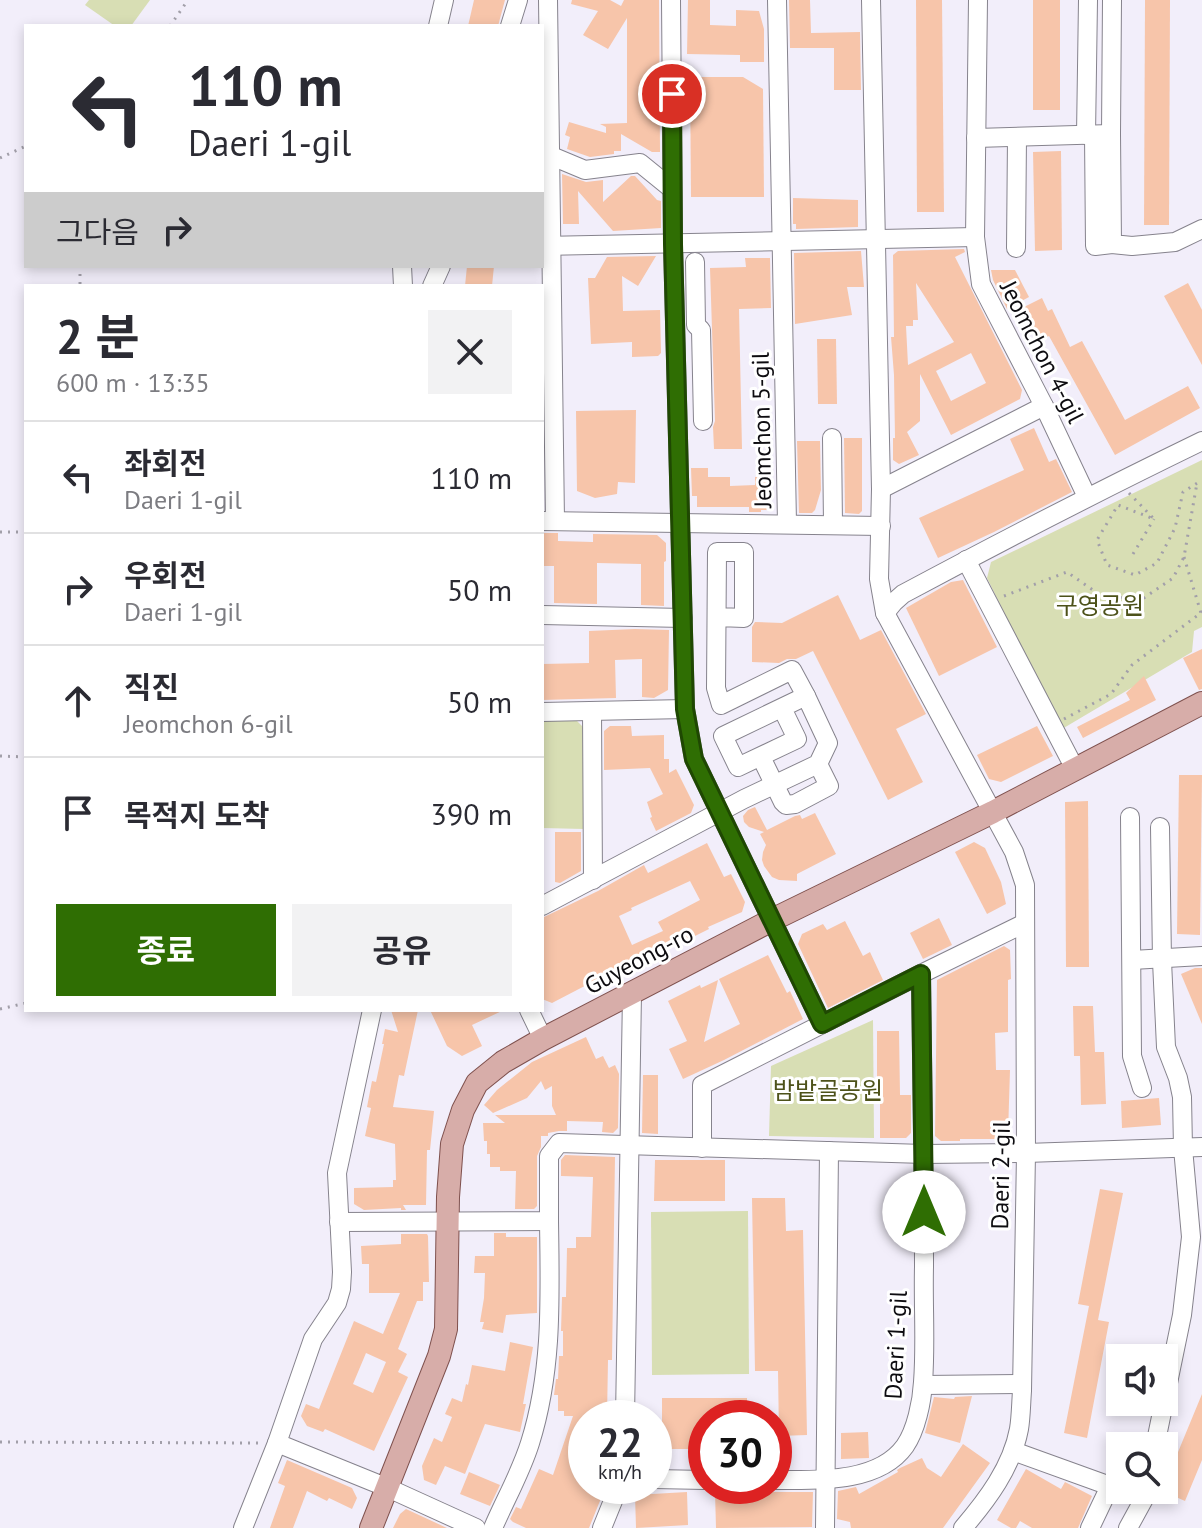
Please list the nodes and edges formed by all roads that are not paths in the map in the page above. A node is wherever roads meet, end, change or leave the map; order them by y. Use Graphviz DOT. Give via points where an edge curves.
graph roads {
  1 [pos="444,0"];
  2 [pos="518,0"];
  3 [pos="548,0"];
  4 [pos="671,0"];
  5 [pos="777,0"];
  6 [pos="871,0"];
  7 [pos="978,0"];
  8 [pos="1088,0"];
  9 [pos="1112,0"];
  10 [pos="438,24"];
  11 [pos="511,24"];
  12 [pos="1097,135"];
  13 [pos="1017,137"];
  14 [pos="976,138"];
  15 [pos="546,153"];
  16 [pos="672,189"];
  17 [pos="1202,229"];
  18 [pos="975,237"];
  19 [pos="876,239"];
  20 [pos="783,241"];
  21 [pos="673,244"];
  22 [pos="546,246"];
  23 [pos="1016,248"];
  24 [pos="695,262"];
  25 [pos="676,325"];
  26 [pos="696,325"];
  27 [pos="1044,406"];
  28 [pos="703,421"];
  29 [pos="832,438"];
  30 [pos="1202,441"];
  31 [pos="881,489"];
  32 [pos="1087,497"];
  33 [pos="548,521"];
  34 [pos="679,523"];
  35 [pos="787,523"];
  36 [pos="833,524"];
  37 [pos="881,526"];
  38 [pos="966,560"];
  39 [pos="885,613"];
  40 [pos="544,615"];
  41 [pos="718,617"];
  42 [pos="683,618"];
  43 [pos="806,696"];
  44 [pos="1202,703"];
  45 [pos="782,708"];
  46 [pos="685,709"];
  47 [pos="592,711"];
  48 [pos="544,712"];
  49 [pos="761,757"];
  50 [pos="818,764"];
  51 [pos="1075,769"];
  52 [pos="775,784"];
  53 [pos="993,812"];
  54 [pos="719,813"];
  55 [pos="1130,817"];
  56 [pos="1160,827"];
  57 [pos="593,880"];
  58 [pos="544,905"];
  59 [pos="772,920"];
  60 [pos="1025,923"];
  61 [pos="1202,956"];
  62 [pos="1162,959"];
  63 [pos="1132,960"];
  64 [pos="921,974"];
  65 [pos="632,994"];
  66 [pos="372,1012"];
  67 [pos="530,1012"];
  68 [pos="822,1024"];
  69 [pos="543,1039"];
  70 [pos="1142,1088"];
  71 [pos="629,1144"];
  72 [pos="702,1148"];
  73 [pos="1192,1148"];
  74 [pos="829,1151"];
  75 [pos="1026,1153"];
  76 [pos="924,1154"];
  77 [pos="549,1221"];
  78 [pos="339,1222"];
  79 [pos="449,1222"];
  80 [pos="1022,1384"];
  81 [pos="923,1385"];
  82 [pos="625,1400"];
  83 [pos="1158,1432"];
  84 [pos="277,1443"];
  85 [pos="1013,1451"];
  86 [pos="792,1480"];
  87 [pos="825,1480"];
  88 [pos="388,1488"];
  89 [pos="612,1504"];
  90 [pos="1141,1504"];
  91 [pos="243,1528"];
  92 [pos="371,1528"];
  93 [pos="476,1528"];
  94 [pos="493,1528"];
  95 [pos="602,1528"];
  96 [pos="825,1528"];
  97 [pos="963,1528"];
  98 [pos="1090,1528"];
  99 [pos="1128,1528"];
  1 -- 10 [label="street"];
  2 -- 11 [label="street"];
  3 -- 15 [label="street"];
  4 -- 16 [label="street"];
  5 -- 20 [label="street, Jeomchon 5-gil"];
  6 -- 19 [label="street"];
  7 -- 14 [label="street, Jeomchon 4-gil"];
  8 -- 12 [label="street"];
  9 -- 12 [label="street"];
  12 -- 13 [label="street"];
  12 -- 17 [label="street" via="1095,246 1175,242"];
  13 -- 14 [label="street"];
  13 -- 23 [label="street"];
  14 -- 18 [label="street, Jeomchon 4-gil"];
  15 -- 16 [label="street" via="585,170 640,163"];
  15 -- 22 [label="street"];
  16 -- 21 [label="street"];
  18 -- 19 [label="street"];
  18 -- 27 [label="street, Jeomchon 4-gil" via="981,284"];
  19 -- 20 [label="street"];
  19 -- 31 [label="street"];
  20 -- 21 [label="street"];
  20 -- 35 [label="street, Jeomchon 5-gil"];
  21 -- 22 [label="street"];
  21 -- 25 [label="street"];
  22 -- 33 [label="street"];
  24 -- 26 [label="street"];
  25 -- 26 [label="street"];
  25 -- 34 [label="street"];
  26 -- 28 [label="street" via="701,330"];
  27 -- 31 [label="street"];
  27 -- 32 [label="street, Jeomchon 4-gil"];
  29 -- 36 [label="street"];
  30 -- 32 [label="street"];
  31 -- 37 [label="street"];
  32 -- 38 [label="street"];
  33 -- 34 [label="street"];
  34 -- 35 [label="street"];
  34 -- 42 [label="street"];
  35 -- 36 [label="street, Jeomchon 5-gil"];
  36 -- 37 [label="street, Jeomchon 5-gil"];
  37 -- 39 [label="street" via="879,579"];
  38 -- 39 [label="street" via="903,594"];
  38 -- 51 [label="street"];
  39 -- 53 [label="street"];
  40 -- 42 [label="street"];
  41 -- 43 [label="street" via="716,688 721,705 792,670"];
  42 -- 46 [label="street"];
  43 -- 45 [label="street"];
  43 -- 50 [label="street" via="828,743"];
  44 -- 51 [label="main road, Guyeong-ro"];
  45 -- 49 [label="street" via="797,739"];
  45 -- 49 [label="street" via="723,736 738,767"];
  46 -- 47 [label="street"];
  46 -- 54 [label="street" via="694,759"];
  47 -- 48 [label="street"];
  47 -- 57 [label="street"];
  49 -- 52 [label="street"];
  50 -- 52 [label="street"];
  50 -- 52 [label="street" via="829,786 795,804 783,802"];
  51 -- 53 [label="main road, Guyeong-ro"];
  52 -- 54 [label="street"];
  53 -- 59 [label="main road, Guyeong-ro"];
  53 -- 60 [label="street, Daeri 2-gil" via="1025,885"];
  54 -- 57 [label="street"];
  54 -- 59 [label="street"];
  55 -- 63 [label="street"];
  56 -- 62 [label="street"];
  57 -- 58 [label="street"];
  59 -- 65 [label="main road, Guyeong-ro"];
  59 -- 68 [label="street"];
  60 -- 64 [label="street"];
  60 -- 75 [label="street, Daeri 2-gil"];
  61 -- 62 [label="street"];
  62 -- 63 [label="street"];
  62 -- 73 [label="street" via="1166,1047"];
  63 -- 70 [label="street" via="1132,1056"];
  64 -- 68 [label="street"];
  64 -- 76 [label="street, Daeri 1-gil"];
  65 -- 69 [label="main road, Guyeong-ro"];
  65 -- 71 [label="street"];
  66 -- 78 [label="street" via="337,1173"];
  67 -- 69 [label="street"];
  68 -- 72 [label="street" via="702,1085"];
  69 -- 79 [label="main road, Guyeong-ro" via="477,1083 463,1110 452,1144"];
  71 -- 72 [label="street"];
  71 -- 77 [label="street" via="559,1143 549,1156"];
  71 -- 82 [label="street"];
  72 -- 74 [label="street"];
  73 -- 75 [label="street"];
  73 -- 83 [label="street" via="1191,1237 1182,1315"];
  74 -- 76 [label="street"];
  74 -- 87 [label="street"];
  75 -- 76 [label="street"];
  75 -- 80 [label="street, Daeri 2-gil"];
  76 -- 81 [label="street, Daeri 1-gil"];
  77 -- 79 [label="street"];
  77 -- 94 [label="street" via="550,1324 544,1391 530,1445"];
  78 -- 79 [label="street"];
  78 -- 84 [label="street" via="341,1289 313,1339"];
  79 -- 88 [label="main road, Guyeong-ro" via="446,1329"];
  80 -- 81 [label="street"];
  80 -- 85 [label="street, Daeri 2-gil"];
  81 -- 87 [label="street, Daeri 1-gil" via="915,1424 899,1453 855,1476"];
  84 -- 88 [label="street"];
  84 -- 91 [label="street"];
  85 -- 97 [label="street, Daeri 2-gil" via="994,1489"];
  85 -- 98 [label="street" via="1110,1486"];
  86 -- 87 [label="street"];
  87 -- 96 [label="street"];
  88 -- 92 [label="main road, Guyeong-ro"];
  88 -- 93 [label="street"];
  89 -- 95 [label="street"];
  90 -- 99 [label="street"];
}
